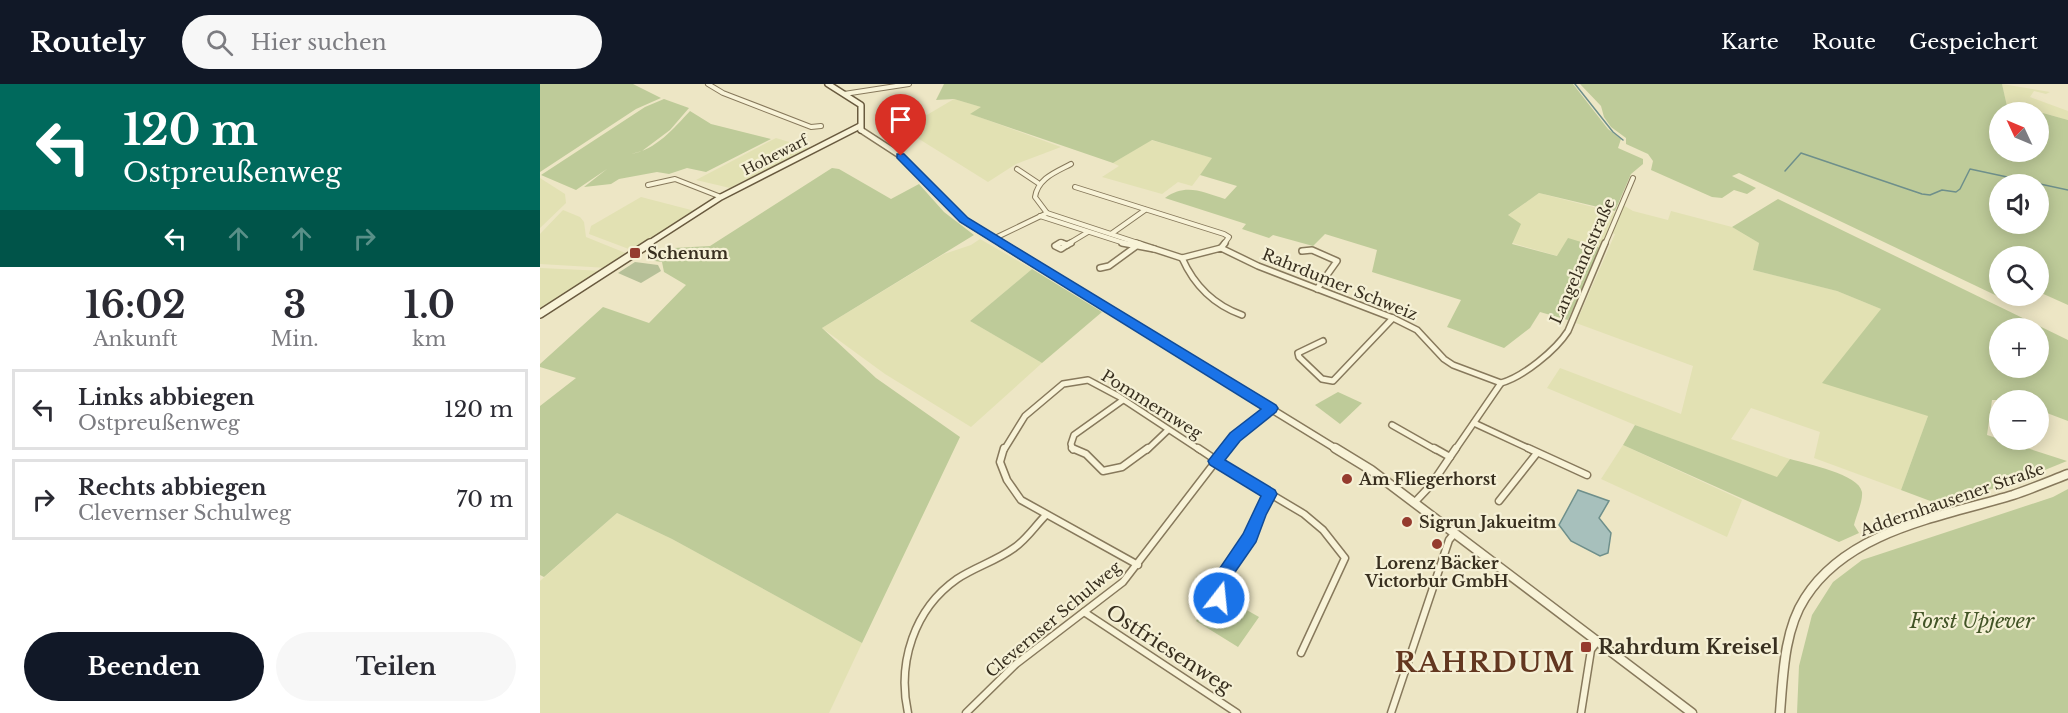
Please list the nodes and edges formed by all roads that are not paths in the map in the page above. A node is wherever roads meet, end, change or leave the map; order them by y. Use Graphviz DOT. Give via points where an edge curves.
graph roads {
  1 [pos="708,84"];
  2 [pos="828,84"];
  3 [pos="909,84"];
  4 [pos="844,94"];
  5 [pos="821,126"];
  6 [pos="861,128"];
  7 [pos="1071,164"];
  8 [pos="1017,169"];
  9 [pos="1633,178"];
  10 [pos="1038,183"];
  11 [pos="648,185"];
  12 [pos="1075,187"];
  13 [pos="721,197"];
  14 [pos="1144,210"];
  15 [pos="1047,213"];
  16 [pos="1040,216"];
  17 [pos="1088,231"];
  18 [pos="1111,234"];
  19 [pos="993,239"];
  20 [pos="1067,245"];
  21 [pos="1135,247"];
  22 [pos="1221,248"];
  23 [pos="1156,249"];
  24 [pos="1302,251"];
  25 [pos="1182,258"];
  26 [pos="1100,268"];
  27 [pos="1317,289"];
  28 [pos="540,314"];
  29 [pos="1242,315"];
  30 [pos="1393,318"];
  31 [pos="1323,340"];
  32 [pos="1501,383"];
  33 [pos="1123,399"];
  34 [pos="1271,408"];
  35 [pos="1474,423"];
  36 [pos="1392,425"];
  37 [pos="1168,430"];
  38 [pos="1537,453"];
  39 [pos="1450,457"];
  40 [pos="1216,460"];
  41 [pos="2068,474"];
  42 [pos="1587,475"];
  43 [pos="1270,494"];
  44 [pos="1499,501"];
  45 [pos="1414,503"];
  46 [pos="1046,515"];
  47 [pos="1454,534"];
  48 [pos="1138,565"];
  49 [pos="1215,587"];
  50 [pos="1084,612"];
  51 [pos="1597,642"];
  52 [pos="1301,653"];
  53 [pos="908,713"];
  54 [pos="966,713"];
  55 [pos="1237,713"];
  56 [pos="1391,713"];
  57 [pos="1581,713"];
  58 [pos="1692,713"];
  59 [pos="1780,713"];
  1 -- 5 [label="street" via="811,128"];
  2 -- 4 [label="main road"];
  3 -- 4 [label="street"];
  4 -- 6 [label="main road" via="862,106"];
  6 -- 13 [label="main road, Hohewarf" via="840,135"];
  6 -- 19 [label="street" via="901,156 955,213"];
  7 -- 10 [label="street"];
  8 -- 10 [label="street"];
  9 -- 32 [label="street, Langelandstraße" via="1564,338 1511,380"];
  10 -- 15 [label="street" via="1035,197"];
  11 -- 13 [label="street" via="675,179"];
  12 -- 14 [label="street"];
  13 -- 28 [label="main road, Hohewarf"];
  14 -- 18 [label="street"];
  14 -- 22 [label="street" via="1224,234 1229,237"];
  15 -- 16 [label="street"];
  15 -- 18 [label="street"];
  16 -- 17 [label="street"];
  16 -- 19 [label="street"];
  17 -- 20 [label="street"];
  17 -- 21 [label="street"];
  18 -- 23 [label="street"];
  19 -- 34 [label="street"];
  21 -- 23 [label="street"];
  21 -- 26 [label="street"];
  22 -- 25 [label="street"];
  22 -- 27 [label="street, Rahrdumer Schweiz"];
  23 -- 25 [label="street"];
  24 -- 27 [label="street" via="1312,250 1337,261"];
  25 -- 29 [label="street" via="1193,280 1232,312"];
  27 -- 30 [label="street, Rahrdumer Schweiz"];
  30 -- 31 [label="street" via="1333,381 1322,379 1298,353"];
  30 -- 32 [label="street, Rahrdumer Schweiz" via="1417,330 1453,365"];
  32 -- 35 [label="street, Langelandstraße"];
  33 -- 37 [label="street, Pommernweg"];
  33 -- 37 [label="street" via="1074,435 1073,450 1086,454 1103,471 1114,471 1130,463"];
  33 -- 46 [label="street, Pommernweg" via="1088,380 1063,384 1025,416 1006,442 1000,462 1007,480 1021,500"];
  34 -- 40 [label="street, Clevernser Schulweg" via="1235,437"];
  34 -- 45 [label="street" via="1371,470"];
  35 -- 38 [label="street"];
  35 -- 39 [label="street, Langelandstraße"];
  36 -- 39 [label="street"];
  37 -- 40 [label="street, Pommernweg"];
  38 -- 42 [label="street"];
  38 -- 44 [label="street"];
  39 -- 45 [label="street, Langelandstraße"];
  40 -- 43 [label="street, Pommernweg"];
  40 -- 48 [label="street, Clevernser Schulweg"];
  41 -- 59 [label="street, Addernhausener Straße" via="1872,539 1836,562 1816,581 1791,628 1782,674"];
  43 -- 49 [label="street" via="1250,537"];
  43 -- 52 [label="street, Pommernweg" via="1304,514 1346,558"];
  45 -- 47 [label="street"];
  46 -- 48 [label="street, Pommernweg"];
  46 -- 53 [label="street" via="1015,548 956,579 921,616 908,648"];
  47 -- 51 [label="street"];
  47 -- 56 [label="street"];
  48 -- 50 [label="street, Clevernser Schulweg"];
  50 -- 54 [label="street, Clevernser Schulweg" via="1016,664"];
  50 -- 55 [label="street, Ostfriesenweg"];
  51 -- 57 [label="street" via="1591,650"];
  51 -- 58 [label="street"];
}
